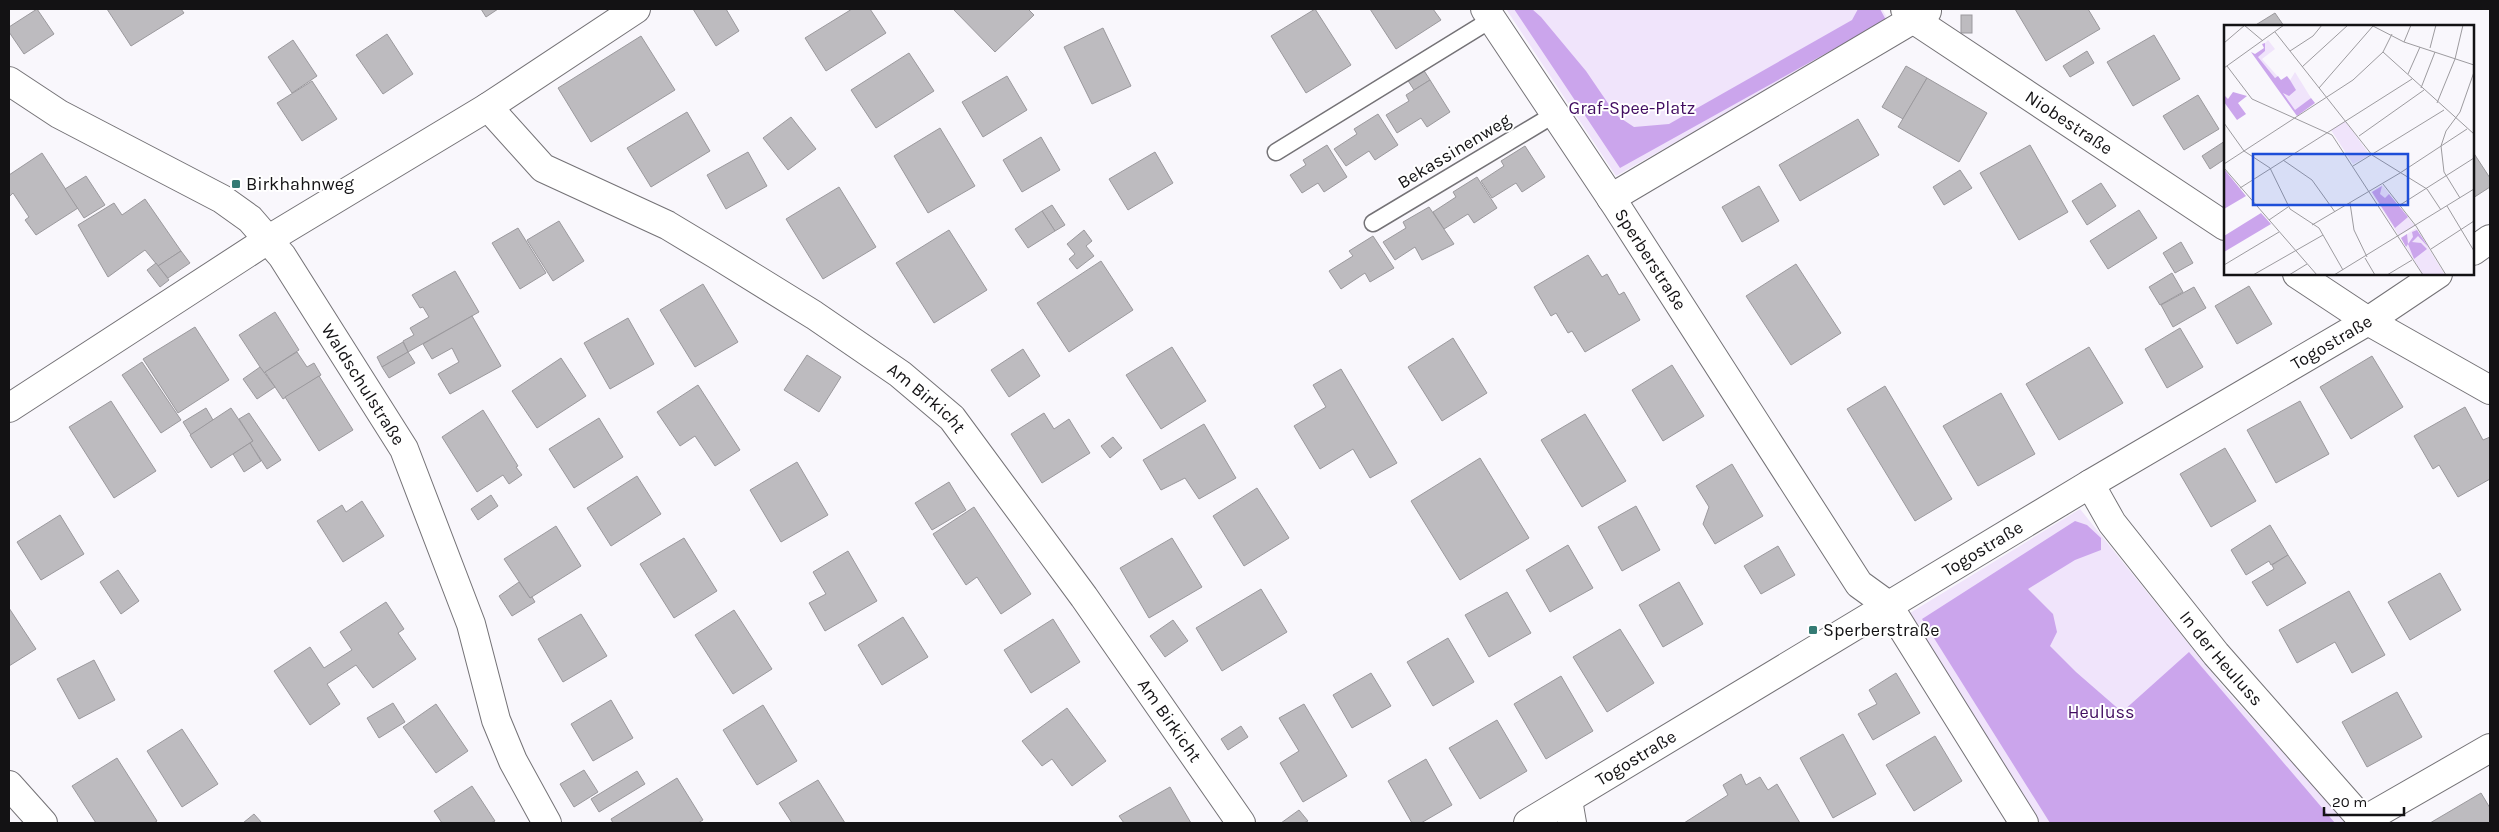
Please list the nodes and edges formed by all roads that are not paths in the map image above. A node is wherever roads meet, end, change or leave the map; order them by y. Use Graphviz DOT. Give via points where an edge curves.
graph roads {
  1 [pos="636,9"];
  2 [pos="1916,12"];
  3 [pos="1488,14"];
  4 [pos="9,81"];
  5 [pos="488,107"];
  6 [pos="1555,114"];
  7 [pos="1276,152"];
  8 [pos="1611,198"];
  9 [pos="1373,223"];
  10 [pos="2224,225"];
  11 [pos="269,239"];
  12 [pos="2490,239"];
  13 [pos="2474,250"];
  14 [pos="2298,275"];
  15 [pos="2437,275"];
  16 [pos="2368,321"];
  17 [pos="2490,390"];
  18 [pos="9,408"];
  19 [pos="2090,484"];
  20 [pos="1888,605"];
  21 [pos="2490,748"];
  22 [pos="9,785"];
  23 [pos="1570,812"];
  24 [pos="2364,822"];
  25 [pos="43,823"];
  26 [pos="547,823"];
  27 [pos="1242,823"];
  28 [pos="1528,823"];
  29 [pos="2024,823"];
  1 -- 5 [label="street"];
  2 -- 8 [label="street"];
  2 -- 10 [label="street, Niobestraße"];
  3 -- 6 [label="street, Sperberstraße"];
  3 -- 7 [label="lane"];
  4 -- 11 [label="street, Waldschulstraße" via="59,114 222,199 250,219"];
  5 -- 11 [label="street"];
  5 -- 27 [label="street, Am Birkicht" via="543,168 667,225 700,245 821,320 900,374 952,418 1084,598"];
  6 -- 8 [label="street, Sperberstraße"];
  6 -- 9 [label="lane, Bekassinenweg"];
  8 -- 20 [label="street, Sperberstraße" via="1859,584"];
  11 -- 18 [label="street"];
  11 -- 26 [label="street, Waldschulstraße" via="404,449 471,624 496,720"];
  12 -- 13 [label="street"];
  14 -- 16 [label="street"];
  15 -- 16 [label="street, Togostraße"];
  16 -- 17 [label="street"];
  16 -- 19 [label="street, Togostraße"];
  19 -- 20 [label="street, Togostraße"];
  19 -- 24 [label="street, In der Heuluss" via="2112,523 2216,654"];
  20 -- 23 [label="street, Togostraße"];
  20 -- 29 [label="street"];
  21 -- 24 [label="street"];
  22 -- 25 [label="street"];
  23 -- 28 [label="street, Togostraße"];
}
